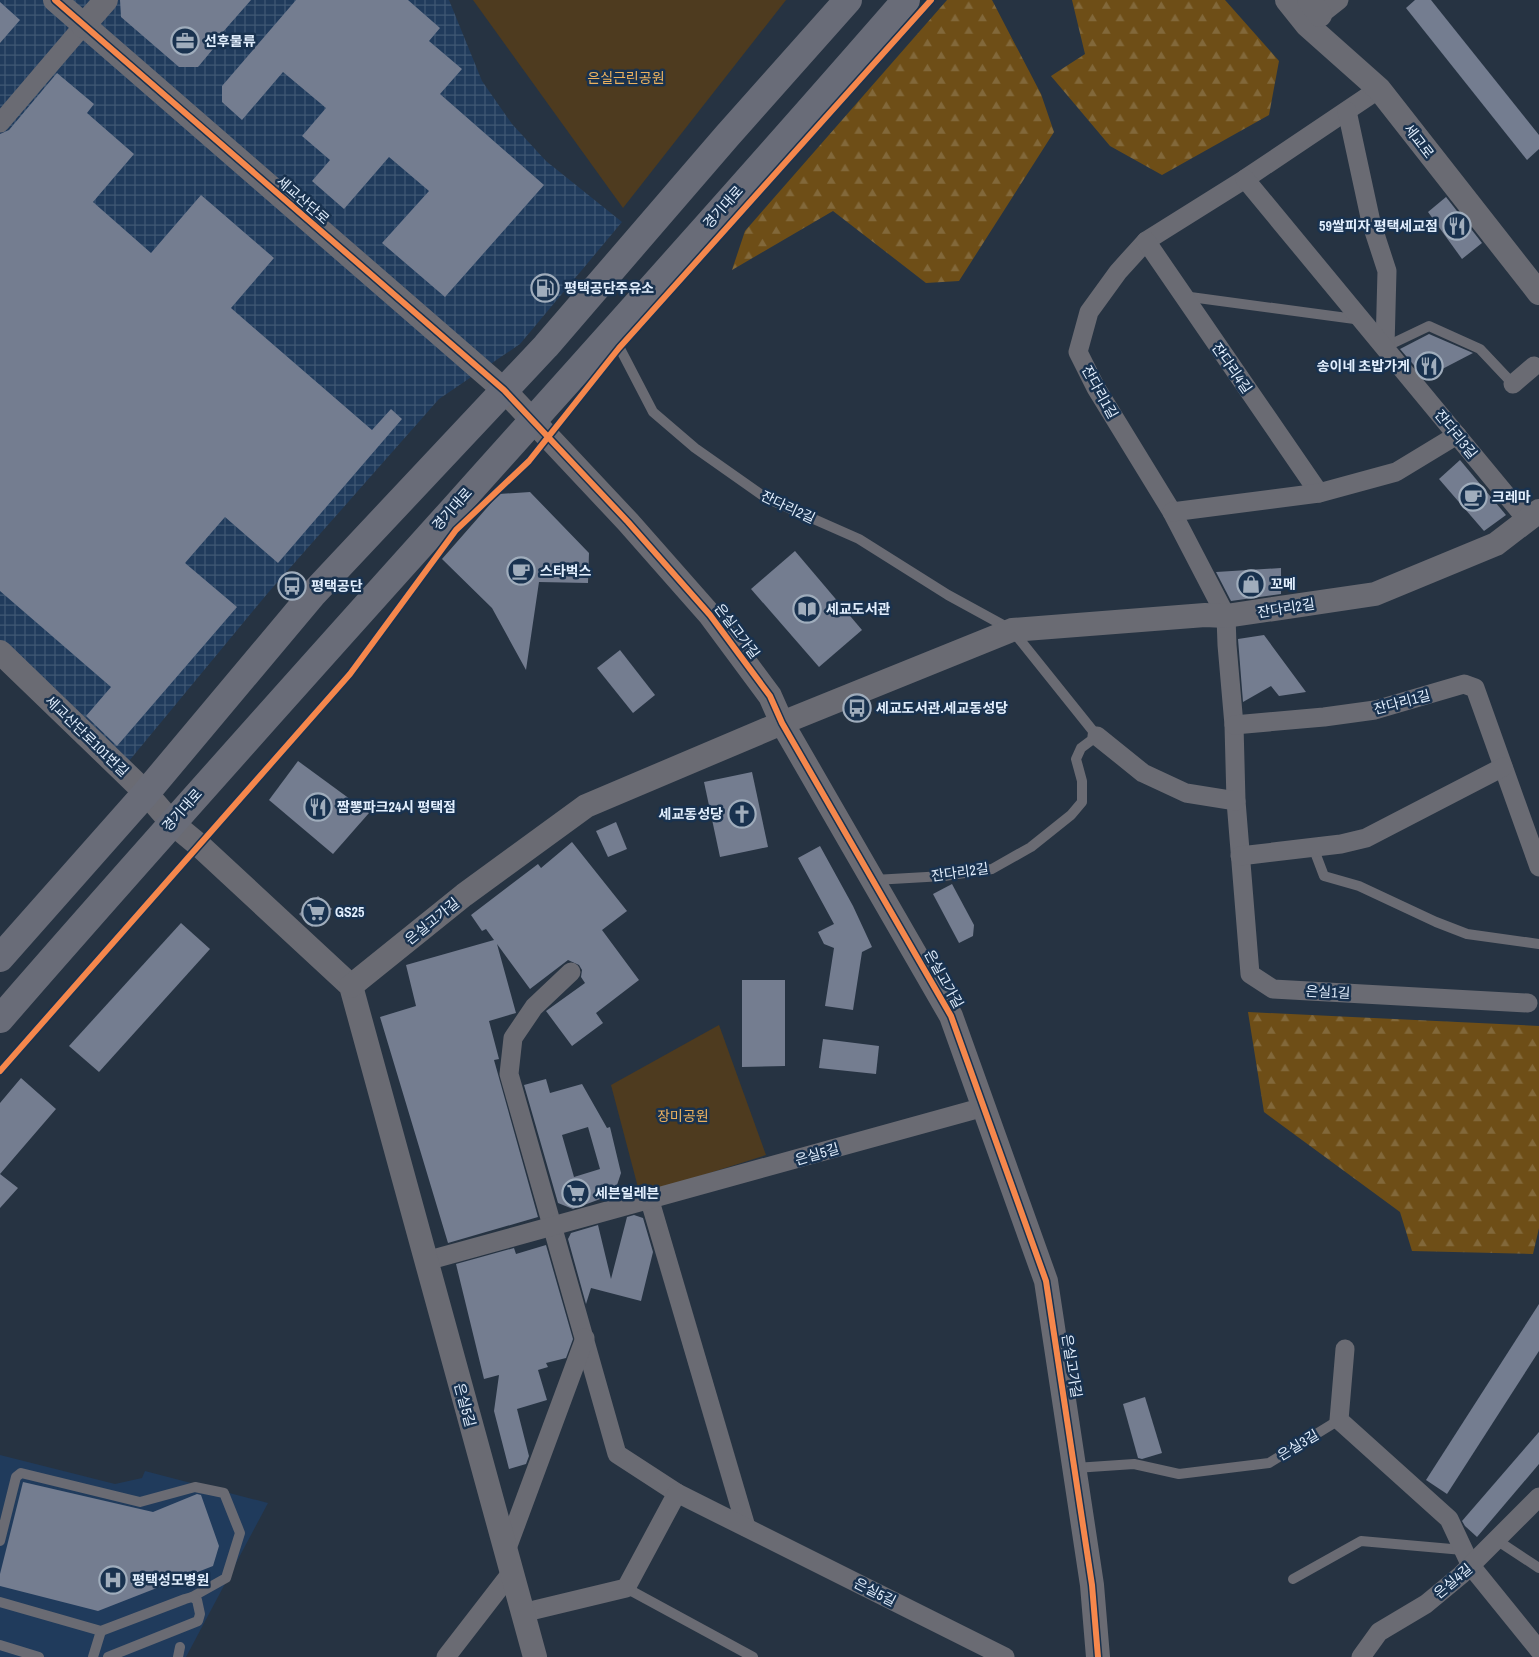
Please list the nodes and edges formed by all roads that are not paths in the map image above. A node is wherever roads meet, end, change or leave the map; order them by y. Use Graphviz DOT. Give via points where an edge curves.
graph roads {
  1 [pos="55,0"];
  2 [pos="106,0"];
  3 [pos="848,0"];
  4 [pos="906,0"];
  5 [pos="1338,0"];
  6 [pos="1307,8"];
  7 [pos="83,26"];
  8 [pos="1379,89"];
  9 [pos="1347,111"];
  10 [pos="0,123"];
  11 [pos="1245,179"];
  12 [pos="1146,241"];
  13 [pos="1539,293"];
  14 [pos="1182,296"];
  15 [pos="1362,320"];
  16 [pos="611,332"];
  17 [pos="1385,347"];
  18 [pos="1534,366"];
  19 [pos="1513,384"];
  20 [pos="504,390"];
  21 [pos="533,421"];
  22 [pos="1457,436"];
  23 [pos="1319,494"];
  24 [pos="1172,512"];
  25 [pos="1533,516"];
  26 [pos="1226,616"];
  27 [pos="1012,630"];
  28 [pos="0,652"];
  29 [pos="782,723"];
  30 [pos="1234,725"];
  31 [pos="1097,736"];
  32 [pos="1504,771"];
  33 [pos="146,793"];
  34 [pos="1236,801"];
  35 [pos="171,822"];
  36 [pos="1313,847"];
  37 [pos="1240,856"];
  38 [pos="1539,867"];
  39 [pos="874,880"];
  40 [pos="1539,944"];
  41 [pos="0,958"];
  42 [pos="571,972"];
  43 [pos="351,986"];
  44 [pos="1528,1003"];
  45 [pos="0,1019"];
  46 [pos="984,1107"];
  47 [pos="650,1201"];
  48 [pos="554,1227"];
  49 [pos="426,1261"];
  50 [pos="585,1338"];
  51 [pos="1345,1349"];
  52 [pos="1339,1420"];
  53 [pos="1075,1468"];
  54 [pos="677,1493"];
  55 [pos="1539,1498"];
  56 [pos="746,1527"];
  57 [pos="0,1541"];
  58 [pos="1498,1541"];
  59 [pos="1467,1558"];
  60 [pos="508,1562"];
  61 [pos="1539,1568"];
  62 [pos="1293,1580"];
  63 [pos="626,1588"];
  64 [pos="192,1597"];
  65 [pos="0,1602"];
  66 [pos="522,1613"];
  67 [pos="101,1631"];
  68 [pos="0,1645"];
  69 [pos="1539,1650"];
  70 [pos="39,1657"];
  71 [pos="93,1657"];
  72 [pos="108,1657"];
  73 [pos="446,1657"];
  74 [pos="535,1657"];
  75 [pos="752,1657"];
  76 [pos="1005,1657"];
  77 [pos="1098,1657"];
  78 [pos="1361,1657"];
  1 -- 7 [label="street, 세교산단로"];
  2 -- 7 [label="street"];
  3 -- 20 [label="main road"];
  4 -- 16 [label="main road, 경기대로"];
  5 -- 6 [label="street"];
  6 -- 8 [label="street, 세교로"];
  7 -- 10 [label="street"];
  7 -- 20 [label="street, 세교산단로"];
  8 -- 9 [label="street, 잔다리1길"];
  8 -- 13 [label="street, 세교로"];
  9 -- 11 [label="street, 잔다리1길"];
  9 -- 17 [label="street" via="1370,222 1387,271"];
  11 -- 12 [label="street, 잔다리1길"];
  11 -- 15 [label="street, 잔다리3길"];
  12 -- 14 [label="street, 잔다리4길"];
  12 -- 24 [label="street, 잔다리1길" via="1089,312 1078,352 1096,388"];
  14 -- 15 [label="lane"];
  14 -- 23 [label="street, 잔다리4길"];
  15 -- 17 [label="street, 잔다리3길"];
  16 -- 21 [label="main road, 경기대로"];
  16 -- 27 [label="lane, 잔다리2길" via="653,412 695,448 766,498 859,539 948,595"];
  17 -- 19 [label="lane" via="1429,326 1480,349"];
  17 -- 22 [label="street, 잔다리3길"];
  18 -- 19 [label="street"];
  20 -- 21 [label="street, 세교산단로"];
  20 -- 33 [label="main road" via="312,595"];
  21 -- 29 [label="street, 은실고가길" via="710,615 770,696"];
  21 -- 35 [label="main road, 경기대로"];
  22 -- 23 [label="street" via="1396,472"];
  22 -- 25 [label="street, 잔다리3길"];
  23 -- 24 [label="street"];
  24 -- 26 [label="street, 잔다리1길"];
  25 -- 26 [label="street, 잔다리2길" via="1496,544 1375,594"];
  26 -- 27 [label="street, 잔다리2길"];
  26 -- 30 [label="street, 잔다리1길"];
  27 -- 29 [label="street, 잔다리2길"];
  27 -- 31 [label="lane, 잔다리2길"];
  28 -- 33 [label="street, 세교산단로101번길"];
  29 -- 39 [label="street, 은실고가길"];
  29 -- 43 [label="street, 은실고가길" via="586,806 464,895"];
  30 -- 32 [label="street, 잔다리1길" via="1375,710 1464,684 1476,688"];
  30 -- 34 [label="street, 잔다리1길"];
  31 -- 34 [label="street" via="1143,773 1186,793"];
  31 -- 39 [label="lane, 잔다리2길" via="1081,748 1076,759 1082,781 1082,802 1031,847 992,869 944,876"];
  32 -- 36 [label="street" via="1366,838"];
  32 -- 38 [label="street"];
  33 -- 35 [label="street, 세교산단로101번길"];
  33 -- 41 [label="main road"];
  34 -- 37 [label="street, 은실1길"];
  35 -- 43 [label="street, 세교산단로101번길"];
  35 -- 45 [label="main road, 경기대로"];
  36 -- 37 [label="street"];
  36 -- 40 [label="lane" via="1324,876 1359,886 1467,934"];
  37 -- 44 [label="street, 은실1길" via="1250,974 1273,989"];
  39 -- 46 [label="street, 은실고가길" via="951,1016"];
  42 -- 48 [label="street, 은실5길" via="534,1006 513,1038 509,1074"];
  43 -- 49 [label="street"];
  46 -- 47 [label="street, 은실5길"];
  46 -- 53 [label="street, 은실고가길" via="1046,1281"];
  47 -- 48 [label="street, 은실5길"];
  47 -- 56 [label="street"];
  48 -- 49 [label="street, 은실5길"];
  48 -- 50 [label="street, 은실5길"];
  49 -- 60 [label="street, 은실5길"];
  50 -- 54 [label="street, 은실5길" via="617,1454"];
  50 -- 60 [label="street"];
  51 -- 52 [label="street"];
  52 -- 53 [label="lane, 은실3길" via="1269,1462 1179,1474 1134,1464"];
  52 -- 59 [label="street" via="1449,1519"];
  53 -- 77 [label="street, 은실고가길" via="1092,1585"];
  54 -- 56 [label="street, 은실5길"];
  54 -- 63 [label="street"];
  55 -- 58 [label="street, 은실4길"];
  56 -- 76 [label="street, 은실5길"];
  57 -- 64 [label="lane" via="16,1477 21,1474 140,1502 195,1487 224,1493 240,1532 226,1578"];
  58 -- 59 [label="street, 은실4길"];
  58 -- 61 [label="lane"];
  59 -- 62 [label="lane" via="1361,1541"];
  59 -- 69 [label="street"];
  59 -- 78 [label="street, 은실4길" via="1426,1604 1378,1632"];
  60 -- 66 [label="street, 은실5길"];
  60 -- 73 [label="street"];
  63 -- 66 [label="street"];
  63 -- 75 [label="lane"];
  64 -- 67 [label="lane"];
  64 -- 72 [label="lane" via="197,1600 198,1621"];
  65 -- 67 [label="lane"];
  66 -- 74 [label="street, 은실5길"];
  67 -- 71 [label="lane"];
  68 -- 70 [label="lane"];
}
